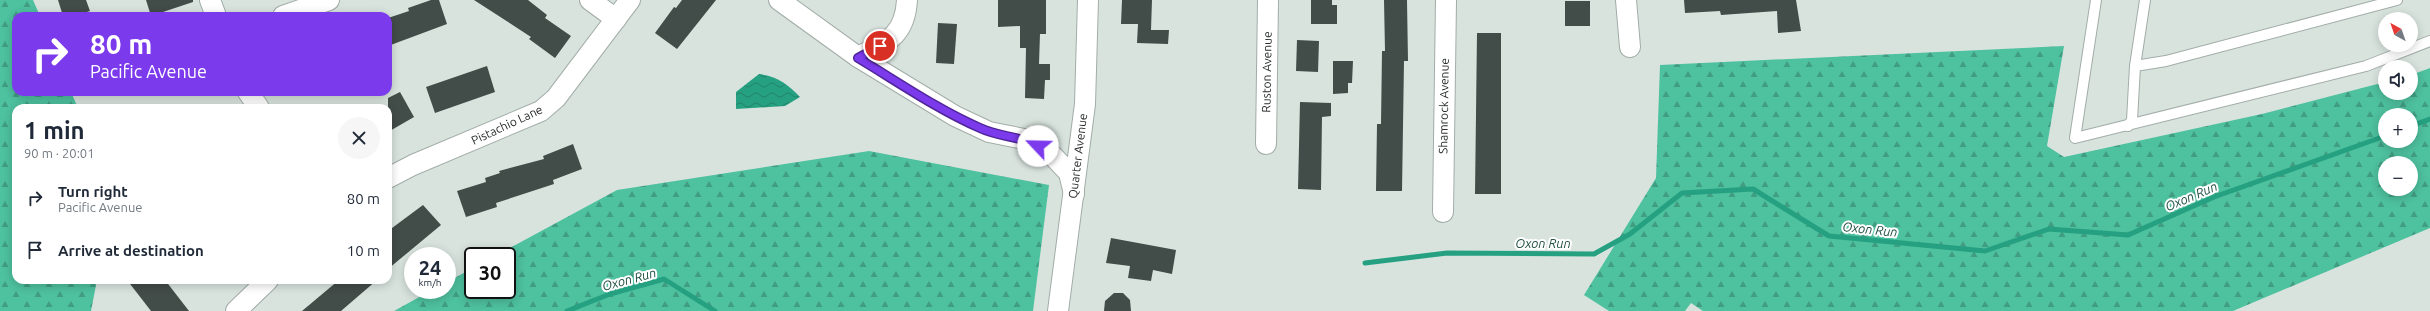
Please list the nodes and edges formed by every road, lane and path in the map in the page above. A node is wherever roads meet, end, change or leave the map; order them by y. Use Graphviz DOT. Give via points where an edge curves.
graph roads {
  1 [pos="210,0"];
  2 [pos="329,0"];
  3 [pos="590,0"];
  4 [pos="630,0"];
  5 [pos="779,0"];
  6 [pos="907,0"];
  7 [pos="1088,0"];
  8 [pos="1268,0"];
  9 [pos="1446,0"];
  10 [pos="1626,0"];
  11 [pos="2096,0"];
  12 [pos="2145,0"];
  13 [pos="2397,0"];
  14 [pos="214,12"];
  15 [pos="294,12"];
  16 [pos="616,19"];
  17 [pos="2430,41"];
  18 [pos="1630,47"];
  19 [pos="858,58"];
  20 [pos="2135,66"];
  21 [pos="2128,126"];
  22 [pos="1266,144"];
  23 [pos="392,176"];
  24 [pos="1074,194"];
  25 [pos="1443,212"];
  26 [pos="264,284"];
  27 [pos="236,311"];
  28 [pos="1058,311"];
  1 -- 14 [label="street"];
  2 -- 15 [label="street"];
  3 -- 16 [label="street"];
  4 -- 16 [label="street, Pistachio Lane"];
  5 -- 19 [label="street"];
  6 -- 19 [label="street" via="903,25 892,40"];
  7 -- 24 [label="street, Quarter Avenue" via="1085,104"];
  8 -- 22 [label="street, Ruston Avenue"];
  9 -- 25 [label="street, Shamrock Avenue"];
  10 -- 18 [label="street"];
  11 -- 21 [label="lane" via="2075,138"];
  12 -- 20 [label="lane"];
  13 -- 20 [label="lane" via="2174,60"];
  16 -- 23 [label="street, Pistachio Lane" via="556,98 541,111"];
  17 -- 21 [label="lane" via="2366,66"];
  19 -- 24 [label="street" via="954,116 990,132 1024,139 1052,154 1069,173"];
  20 -- 21 [label="lane" via="2132,120"];
  24 -- 28 [label="street, Quarter Avenue"];
  26 -- 27 [label="street"];
}
